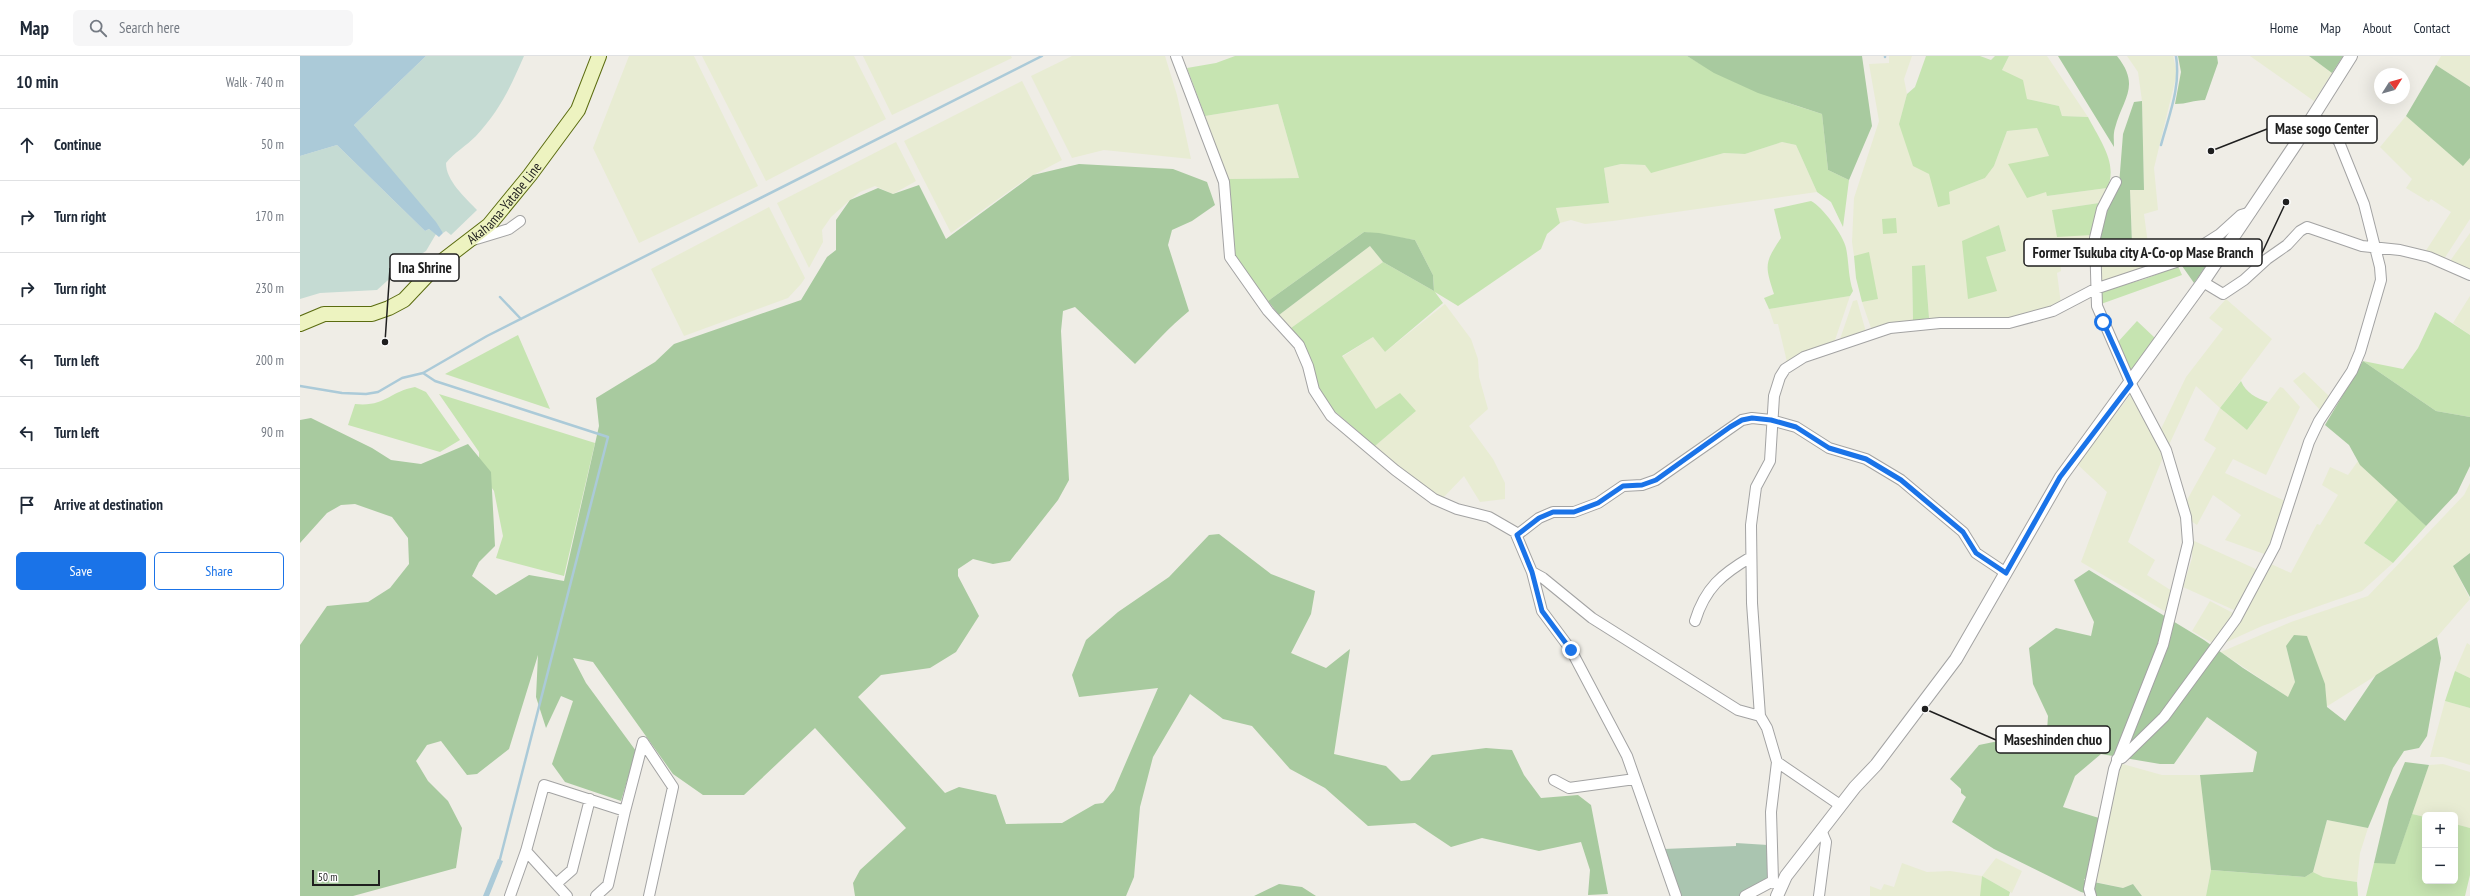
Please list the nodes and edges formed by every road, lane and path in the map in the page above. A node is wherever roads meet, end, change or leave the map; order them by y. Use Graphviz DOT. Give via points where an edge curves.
graph roads {
  1 [pos="599,56"];
  2 [pos="1176,56"];
  3 [pos="2351,56"];
  4 [pos="2314,116"];
  5 [pos="2116,182"];
  6 [pos="2251,212"];
  7 [pos="520,221"];
  8 [pos="468,242"];
  9 [pos="2376,249"];
  10 [pos="2470,275"];
  11 [pos="2203,282"];
  12 [pos="2095,289"];
  13 [pos="300,324"];
  14 [pos="2131,384"];
  15 [pos="1771,420"];
  16 [pos="1517,535"];
  17 [pos="1751,557"];
  18 [pos="1532,572"];
  19 [pos="2006,573"];
  20 [pos="1695,621"];
  21 [pos="1760,716"];
  22 [pos="2117,759"];
  23 [pos="1777,762"];
  24 [pos="1635,779"];
  25 [pos="1554,780"];
  26 [pos="590,800"];
  27 [pos="1840,805"];
  28 [pos="625,811"];
  29 [pos="1821,830"];
  30 [pos="526,851"];
  31 [pos="556,884"];
  32 [pos="1776,888"];
  33 [pos="510,896"];
  34 [pos="567,896"];
  35 [pos="596,896"];
  36 [pos="649,896"];
  37 [pos="1676,896"];
  38 [pos="1745,896"];
  39 [pos="1819,896"];
  40 [pos="2091,896"];
  1 -- 8 [label="main road, Akahama-Yatabe Line" via="578,110 530,175 489,224"];
  2 -- 16 [label="street" via="1224,182 1230,257 1268,311 1299,346 1321,405 1352,434 1434,499 1457,509 1496,520 1511,528"];
  3 -- 4 [label="street"];
  4 -- 6 [label="street"];
  4 -- 9 [label="street" via="2339,142 2364,204"];
  5 -- 12 [label="street" via="2102,209 2095,238"];
  6 -- 11 [label="street"];
  6 -- 12 [label="street" via="2241,215 2220,234 2176,262"];
  7 -- 8 [label="street" via="509,229"];
  8 -- 13 [label="main road, Akahama-Yatabe Line" via="437,265 404,300 389,308 372,314 324,314"];
  9 -- 10 [label="street" via="2416,253 2446,262"];
  9 -- 11 [label="street" via="2307,227 2300,231 2288,246 2267,259 2244,280 2223,294"];
  9 -- 22 [label="street" via="2381,280 2360,352 2352,371 2318,422 2275,546 2236,619 2182,693 2155,727 2122,758"];
  11 -- 14 [label="street"];
  12 -- 14 [label="street" via="2097,306"];
  12 -- 15 [label="street" via="2053,311 2022,320 1990,324 1940,323 1890,328 1804,357 1785,369 1780,377"];
  14 -- 19 [label="street" via="2060,477"];
  14 -- 22 [label="street" via="2166,450 2186,517 2188,543 2163,645"];
  15 -- 16 [label="street" via="1742,420 1656,480 1642,485 1623,486 1598,503 1574,512 1553,512 1539,518"];
  15 -- 17 [label="street" via="1770,461 1756,487 1751,525"];
  15 -- 19 [label="street" via="1796,427 1829,448 1866,459 1901,480 1963,532 1976,553"];
  16 -- 18 [label="street"];
  17 -- 20 [label="street" via="1727,571 1710,588 1700,604"];
  17 -- 21 [label="street"];
  18 -- 21 [label="street" via="1592,618 1738,710"];
  18 -- 24 [label="street" via="1542,611 1571,650 1627,756"];
  19 -- 27 [label="street" via="1953,664 1876,765"];
  21 -- 23 [label="street" via="1767,728"];
  22 -- 40 [label="street" via="2089,889"];
  23 -- 27 [label="street"];
  23 -- 32 [label="street" via="1771,812"];
  24 -- 25 [label="street" via="1569,788"];
  24 -- 37 [label="street"];
  26 -- 28 [label="street"];
  26 -- 30 [label="street" via="544,784"];
  26 -- 31 [label="street" via="572,870"];
  27 -- 29 [label="street"];
  28 -- 35 [label="street" via="608,885"];
  28 -- 36 [label="street" via="642,742 673,787"];
  29 -- 32 [label="street"];
  29 -- 39 [label="street" via="1826,842"];
  30 -- 31 [label="street"];
  30 -- 33 [label="street"];
  31 -- 34 [label="street"];
  32 -- 38 [label="street"];
}
